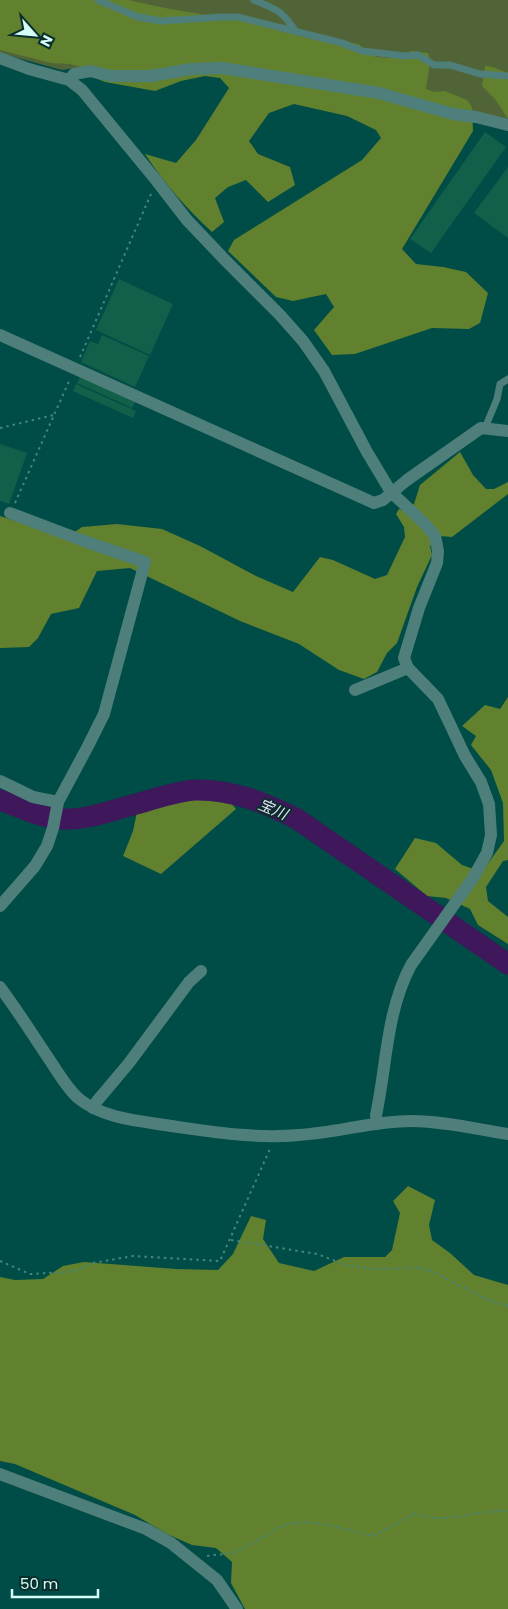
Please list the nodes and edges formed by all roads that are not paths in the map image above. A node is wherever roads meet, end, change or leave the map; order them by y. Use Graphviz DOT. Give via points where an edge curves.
graph roads {
  1 [pos="98,0"];
  2 [pos="254,0"];
  3 [pos="296,32"];
  4 [pos="0,58"];
  5 [pos="508,76"];
  6 [pos="69,80"];
  7 [pos="508,125"];
  8 [pos="0,335"];
  9 [pos="508,379"];
  10 [pos="485,428"];
  11 [pos="508,431"];
  12 [pos="391,492"];
  13 [pos="10,513"];
  14 [pos="408,668"];
  15 [pos="355,690"];
  16 [pos="0,781"];
  17 [pos="58,802"];
  18 [pos="0,906"];
  19 [pos="201,971"];
  20 [pos="0,987"];
  21 [pos="93,1108"];
  22 [pos="377,1124"];
  23 [pos="508,1134"];
  24 [pos="0,1474"];
  25 [pos="236,1609"];
  1 -- 3 [label="lane" via="138,17 161,21 238,17"];
  2 -- 3 [label="lane" via="286,16"];
  3 -- 5 [label="lane" via="362,51 418,55 434,65"];
  4 -- 6 [label="street"];
  6 -- 7 [label="street" via="74,74 90,72 112,76 151,76 222,68 379,93 453,114"];
  6 -- 12 [label="street" via="82,90 187,220 303,341 324,371"];
  8 -- 12 [label="street" via="374,503"];
  9 -- 10 [label="lane" via="500,384"];
  10 -- 11 [label="street"];
  10 -- 12 [label="street"];
  12 -- 14 [label="street" via="435,536 438,551 408,642 404,658"];
  13 -- 17 [label="street" via="145,562 104,714"];
  14 -- 15 [label="street"];
  14 -- 22 [label="street" via="438,699 481,782 489,804 491,835 487,853 473,878 404,979 392,1011"];
  16 -- 17 [label="street" via="33,797"];
  17 -- 18 [label="street" via="47,846 35,866"];
  19 -- 21 [label="street" via="189,982"];
  20 -- 21 [label="street" via="64,1082 78,1098"];
  21 -- 22 [label="street" via="122,1118 229,1134 273,1137"];
  22 -- 23 [label="street" via="436,1122"];
  24 -- 25 [label="street" via="146,1529 171,1543 217,1580"];
}
